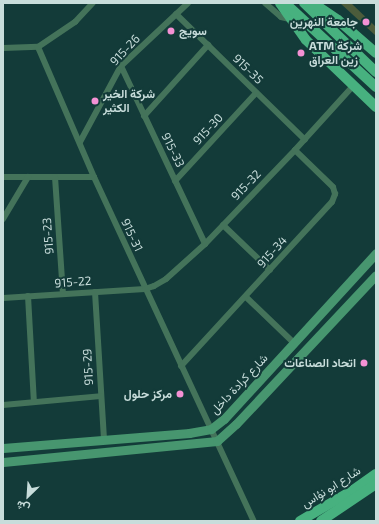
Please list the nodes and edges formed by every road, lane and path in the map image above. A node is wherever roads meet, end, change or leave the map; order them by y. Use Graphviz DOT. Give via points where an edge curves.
graph roads {
  1 [pos="93,3"];
  2 [pos="188,3"];
  3 [pos="265,3"];
  4 [pos="280,3"];
  5 [pos="285,3"];
  6 [pos="304,3"];
  7 [pos="313,3"];
  8 [pos="176,14"];
  9 [pos="290,19"];
  10 [pos="208,46"];
  11 [pos="38,47"];
  12 [pos="3,48"];
  13 [pos="376,53"];
  14 [pos="121,66"];
  15 [pos="376,72"];
  16 [pos="353,86"];
  17 [pos="376,87"];
  18 [pos="256,93"];
  19 [pos="376,107"];
  20 [pos="144,116"];
  21 [pos="305,140"];
  22 [pos="80,142"];
  23 [pos="295,150"];
  24 [pos="3,177"];
  25 [pos="28,177"];
  26 [pos="94,177"];
  27 [pos="55,178"];
  28 [pos="175,181"];
  29 [pos="3,219"];
  30 [pos="223,225"];
  31 [pos="205,244"];
  32 [pos="376,253"];
  33 [pos="270,270"];
  34 [pos="376,275"];
  35 [pos="145,289"];
  36 [pos="95,292"];
  37 [pos="63,294"];
  38 [pos="28,296"];
  39 [pos="246,296"];
  40 [pos="3,298"];
  41 [pos="293,342"];
  42 [pos="181,366"];
  43 [pos="101,396"];
  44 [pos="34,402"];
  45 [pos="3,405"];
  46 [pos="211,429"];
  47 [pos="104,440"];
  48 [pos="217,441"];
  49 [pos="3,448"];
  50 [pos="3,462"];
  51 [pos="376,474"];
  52 [pos="376,484"];
  53 [pos="254,521"];
  54 [pos="300,521"];
  55 [pos="321,521"];
  1 -- 11 [label="street" via="75,22"];
  2 -- 8 [label="street, 915-26"];
  3 -- 9 [label="street" via="281,17"];
  4 -- 9 [label="main road"];
  5 -- 17 [label="main road"];
  6 -- 15 [label="main road"];
  7 -- 13 [label="main road" via="338,20"];
  8 -- 10 [label="street, 915-35"];
  8 -- 14 [label="street, 915-26"];
  9 -- 16 [label="main road" via="306,40"];
  10 -- 18 [label="street, 915-35"];
  10 -- 20 [label="street"];
  11 -- 12 [label="street"];
  11 -- 22 [label="street, 915-31"];
  14 -- 20 [label="street, 915-33"];
  14 -- 22 [label="street, 915-26"];
  16 -- 19 [label="main road"];
  16 -- 21 [label="street, 915-32"];
  18 -- 21 [label="street, 915-35"];
  18 -- 28 [label="street, 915-30"];
  20 -- 28 [label="street, 915-33"];
  21 -- 23 [label="street, 915-32"];
  22 -- 26 [label="street, 915-31"];
  23 -- 30 [label="street, 915-32"];
  23 -- 33 [label="street, 915-34" via="333,187 335,194 332,202"];
  24 -- 25 [label="street"];
  25 -- 27 [label="street"];
  25 -- 29 [label="street"];
  26 -- 27 [label="street"];
  26 -- 35 [label="street, 915-31"];
  27 -- 37 [label="street, 915-23"];
  28 -- 31 [label="street, 915-33"];
  30 -- 31 [label="street, 915-32"];
  30 -- 33 [label="street"];
  31 -- 35 [label="street, 915-32" via="166,279"];
  32 -- 41 [label="main road, شارع كرادة داخل"];
  33 -- 39 [label="street, 915-34"];
  34 -- 48 [label="main road, شارع كرادة داخل"];
  35 -- 36 [label="street, 915-22"];
  35 -- 42 [label="street, 915-31"];
  36 -- 37 [label="street, 915-22"];
  36 -- 43 [label="street, 915-29"];
  37 -- 38 [label="street, 915-22"];
  38 -- 40 [label="street, 915-22"];
  38 -- 44 [label="street"];
  39 -- 41 [label="street"];
  39 -- 42 [label="street, 915-34"];
  41 -- 46 [label="main road, شارع كرادة داخل" via="224,419"];
  42 -- 46 [label="street, 915-31"];
  43 -- 44 [label="street"];
  43 -- 47 [label="street, 915-29"];
  44 -- 45 [label="street"];
  46 -- 47 [label="main road, شارع كرادة داخل"];
  46 -- 48 [label="street, 915-31"];
  47 -- 49 [label="main road, شارع كرادة داخل"];
  48 -- 50 [label="main road"];
  48 -- 53 [label="street, 915-31"];
  51 -- 54 [label="main road, شارع ابو نؤاس"];
  52 -- 55 [label="main road, شارع ابو نؤاس"];
}
